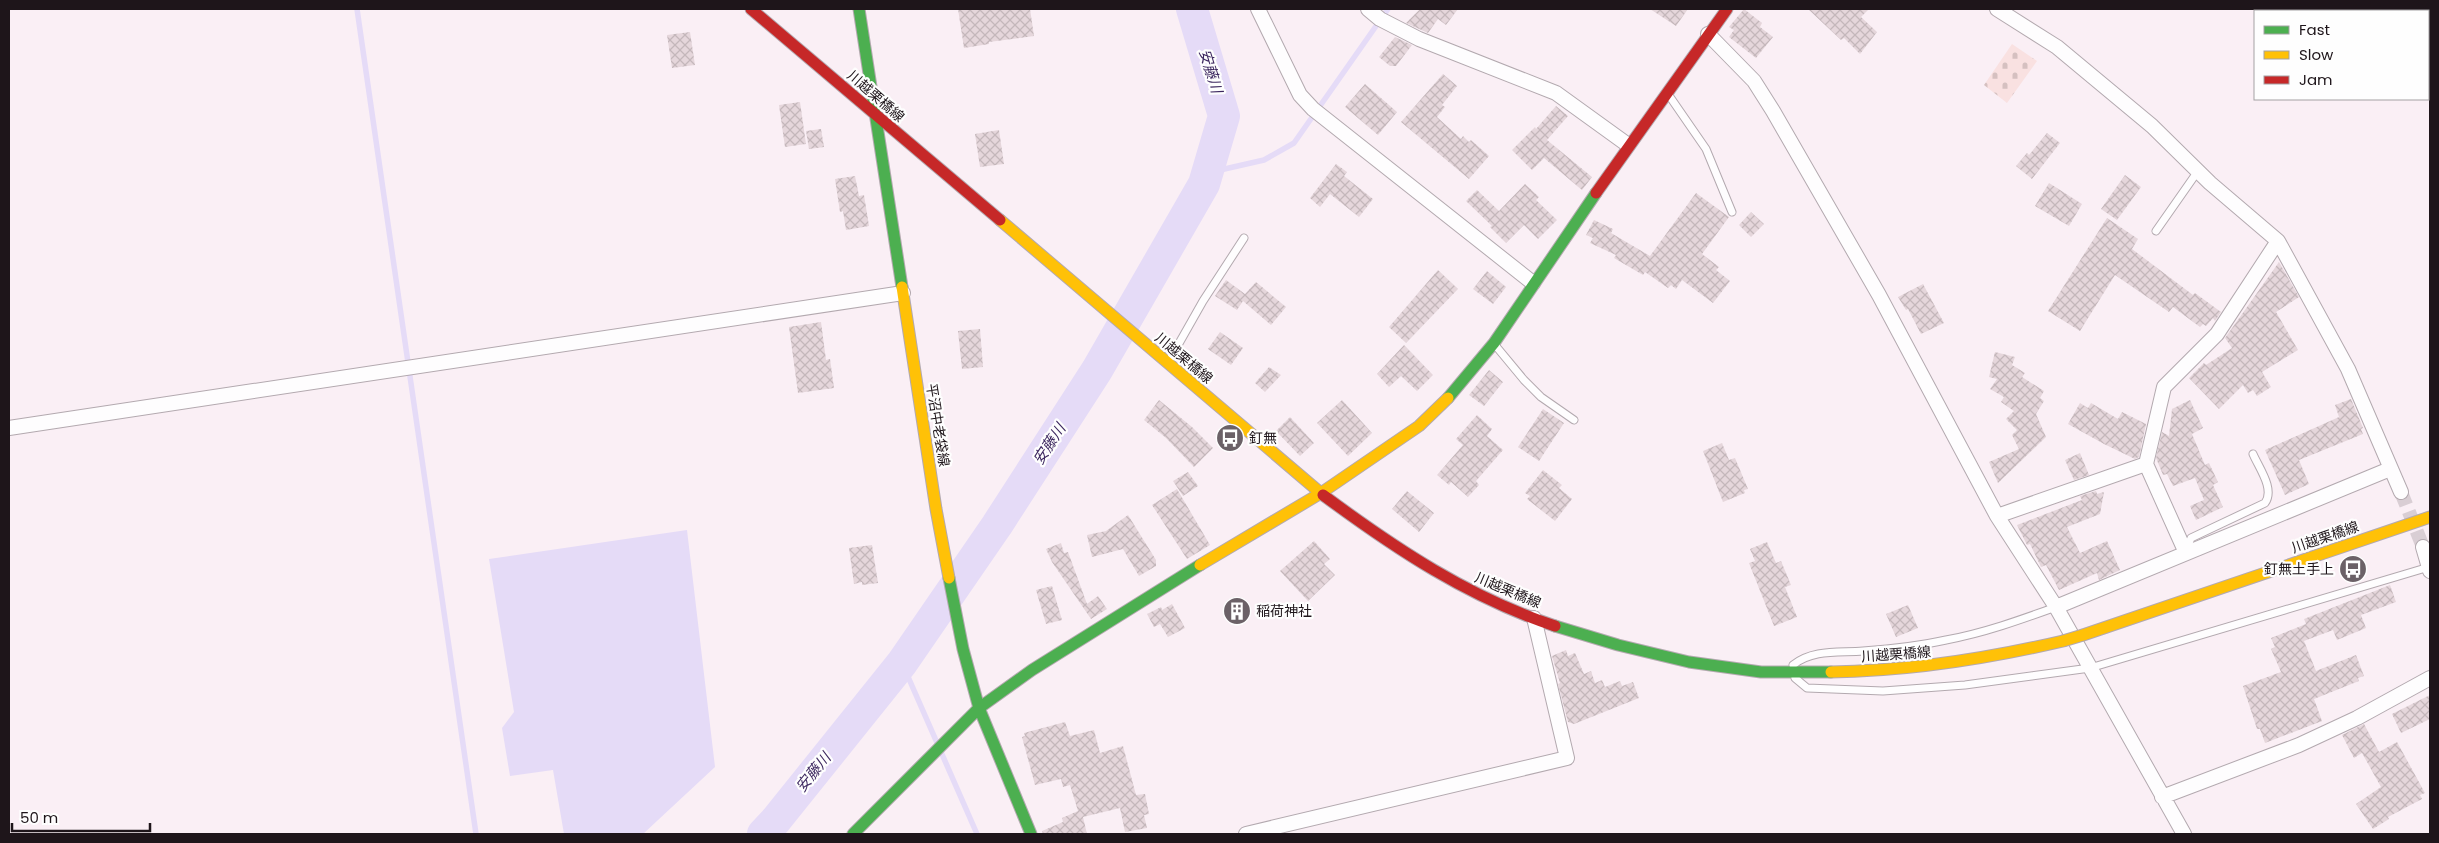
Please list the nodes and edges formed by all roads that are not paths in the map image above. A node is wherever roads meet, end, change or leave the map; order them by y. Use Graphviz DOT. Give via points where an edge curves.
graph roads {
  1 [pos="751,9"];
  2 [pos="859,9"];
  3 [pos="1258,9"];
  4 [pos="1368,9"];
  5 [pos="1728,9"];
  6 [pos="1997,9"];
  7 [pos="1708,34"];
  8 [pos="1666,92"];
  9 [pos="875,116"];
  10 [pos="1628,145"];
  11 [pos="2198,171"];
  12 [pos="1732,212"];
  13 [pos="2156,231"];
  14 [pos="1244,238"];
  15 [pos="2278,241"];
  16 [pos="1533,283"];
  17 [pos="903,293"];
  18 [pos="1494,343"];
  19 [pos="1167,363"];
  20 [pos="1574,420"];
  21 [pos="9,428"];
  22 [pos="2253,454"];
  23 [pos="2146,464"];
  24 [pos="2390,469"];
  25 [pos="2401,492"];
  26 [pos="1321,493"];
  27 [pos="1997,516"];
  28 [pos="2430,517"];
  29 [pos="2423,547"];
  30 [pos="2186,553"];
  31 [pos="2430,569"];
  32 [pos="2056,608"];
  33 [pos="1534,618"];
  34 [pos="2090,668"];
  35 [pos="1786,670"];
  36 [pos="2430,678"];
  37 [pos="978,708"];
  38 [pos="2162,797"];
  39 [pos="852,834"];
  40 [pos="1031,834"];
  41 [pos="1246,834"];
  42 [pos="2184,834"];
  1 -- 9 [label="main road, 川越栗橋線"];
  2 -- 9 [label="main road, 平沼中老袋線"];
  3 -- 16 [label="street" via="1300,95 1313,109"];
  4 -- 10 [label="street" via="1419,40 1556,93"];
  5 -- 7 [label="main road"];
  6 -- 11 [label="street" via="2057,47 2152,126"];
  7 -- 8 [label="main road"];
  7 -- 27 [label="street" via="1754,81 1773,111 1879,295"];
  8 -- 10 [label="main road"];
  8 -- 12 [label="lane" via="1706,149"];
  9 -- 17 [label="main road, 平沼中老袋線"];
  9 -- 19 [label="main road, 川越栗橋線"];
  10 -- 16 [label="main road"];
  11 -- 13 [label="lane"];
  11 -- 15 [label="street"];
  14 -- 19 [label="lane"];
  15 -- 23 [label="street" via="2217,334 2164,387"];
  15 -- 24 [label="street" via="2348,369"];
  16 -- 18 [label="main road"];
  17 -- 21 [label="street"];
  17 -- 37 [label="main road, 平沼中老袋線" via="938,522"];
  18 -- 20 [label="lane" via="1541,397"];
  18 -- 26 [label="main road" via="1447,400 1418,426"];
  19 -- 26 [label="main road, 川越栗橋線"];
  22 -- 30 [label="lane" via="2269,488 2269,498 2265,503 2191,538"];
  23 -- 27 [label="street"];
  23 -- 30 [label="street"];
  24 -- 25 [label="street"];
  24 -- 30 [label="street"];
  26 -- 33 [label="main road, 川越栗橋線" via="1378,536 1433,571 1479,596"];
  26 -- 37 [label="main road" via="1246,536 1032,670"];
  27 -- 32 [label="street"];
  28 -- 35 [label="main road, 川越栗橋線, bridge" via="2083,635 1991,658 1939,666 1826,674"];
  29 -- 31 [label="street"];
  30 -- 32 [label="street"];
  31 -- 34 [label="lane"];
  32 -- 34 [label="street"];
  32 -- 35 [label="lane" via="1948,640 1814,654 1801,658"];
  33 -- 35 [label="main road, 川越栗橋線" via="1640,651 1764,672"];
  33 -- 41 [label="street" via="1567,758"];
  34 -- 35 [label="lane" via="1965,685 1883,691 1807,688"];
  34 -- 38 [label="street"];
  36 -- 38 [label="street" via="2357,718 2298,745"];
  37 -- 39 [label="main road"];
  37 -- 40 [label="main road, 平沼中老袋線"];
  38 -- 42 [label="street"];
}
